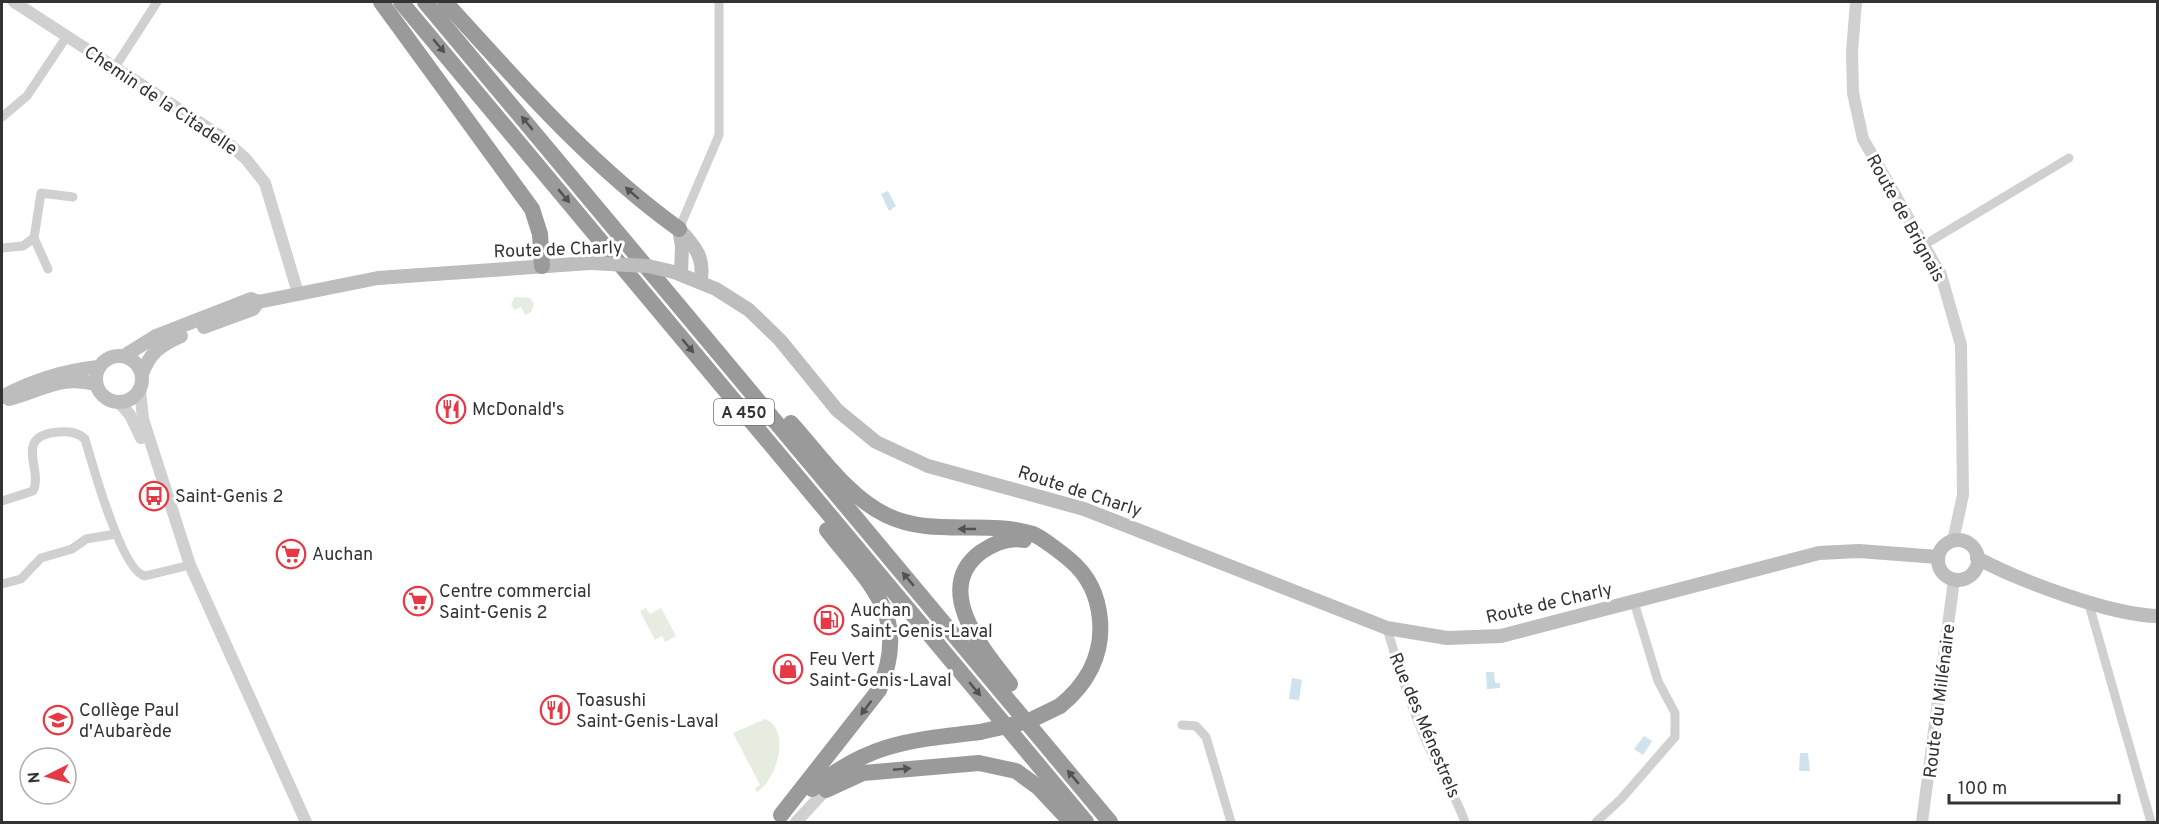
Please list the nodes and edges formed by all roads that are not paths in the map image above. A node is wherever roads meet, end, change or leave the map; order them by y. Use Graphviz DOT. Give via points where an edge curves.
graph roads {
  1 [pos="14,2"];
  2 [pos="157,2"];
  3 [pos="381,2"];
  4 [pos="401,2"];
  5 [pos="425,2"];
  6 [pos="445,2"];
  7 [pos="719,2"];
  8 [pos="1856,2"];
  9 [pos="67,36"];
  10 [pos="115,67"];
  11 [pos="2,117"];
  12 [pos="2069,158"];
  13 [pos="73,197"];
  14 [pos="679,229"];
  15 [pos="34,238"];
  16 [pos="1924,245"];
  17 [pos="2,248"];
  18 [pos="542,266"];
  19 [pos="48,269"];
  20 [pos="677,273"];
  21 [pos="700,282"];
  22 [pos="298,293"];
  23 [pos="258,302"];
  24 [pos="124,356"];
  25 [pos="98,367"];
  26 [pos="142,374"];
  27 [pos="96,384"];
  28 [pos="140,390"];
  29 [pos="754,395"];
  30 [pos="2,399"];
  31 [pos="119,402"];
  32 [pos="790,467"];
  33 [pos="2,501"];
  34 [pos="116,534"];
  35 [pos="1953,541"];
  36 [pos="1043,542"];
  37 [pos="1938,557"];
  38 [pos="1976,563"];
  39 [pos="186,566"];
  40 [pos="1954,580"];
  41 [pos="2,584"];
  42 [pos="2088,601"];
  43 [pos="1634,602"];
  44 [pos="2157,616"];
  45 [pos="1387,628"];
  46 [pos="1182,725"];
  47 [pos="1048,748"];
  48 [pos="828,782"];
  49 [pos="784,820"];
  50 [pos="306,822"];
  51 [pos="1071,822"];
  52 [pos="1086,822"];
  53 [pos="1110,822"];
  54 [pos="1231,822"];
  55 [pos="1465,822"];
  56 [pos="1596,822"];
  57 [pos="1922,822"];
  58 [pos="2151,822"];
  1 -- 9 [label="street, Chemin de la Citadelle"];
  2 -- 10 [label="street"];
  3 -- 18 [label="highway" via="532,209 540,234"];
  4 -- 32 [label="highway, A 450, one-way"];
  29 -- 5 [label="highway, A 450, one-way"];
  14 -- 6 [label="highway, one-way" via="627,189"];
  7 -- 14 [label="street" via="718,135"];
  8 -- 16 [label="street, Route de Brignais" via="1853,93 1863,139"];
  9 -- 10 [label="street, Chemin de la Citadelle"];
  9 -- 11 [label="street" via="27,96"];
  10 -- 22 [label="street, Chemin de la Citadelle" via="219,135 246,159 265,183"];
  12 -- 16 [label="street"];
  13 -- 15 [label="street" via="41,193"];
  14 -- 20 [label="main road" via="682,246"];
  14 -- 21 [label="main road" via="700,256"];
  15 -- 17 [label="street" via="23,246"];
  15 -- 19 [label="street"];
  16 -- 35 [label="street, Route de Brignais" via="1941,275 1960,345 1963,495"];
  18 -- 20 [label="main road, Route de Charly, bridge" via="648,266"];
  18 -- 22 [label="main road, Route de Charly" via="378,278"];
  20 -- 21 [label="main road, Route de Charly"];
  21 -- 45 [label="main road, Route de Charly" via="749,310 780,340 837,410 876,442 928,466 1084,508"];
  22 -- 23 [label="main road, Route de Charly"];
  23 -- 24 [label="main road, Route de Charly" via="251,299 156,336"];
  23 -- 26 [label="main road, Route de Charly" via="253,309 161,344 148,356"];
  24 -- 25 [label="main road" via="109,357"];
  24 -- 26 [label="main road" via="136,362"];
  25 -- 27 [label="main road"];
  25 -- 30 [label="main road" via="63,371 26,384"];
  26 -- 28 [label="main road"];
  27 -- 30 [label="main road" via="64,380"];
  27 -- 31 [label="main road" via="104,397"];
  28 -- 31 [label="main road" via="131,399"];
  28 -- 39 [label="street" via="143,419"];
  36 -- 29 [label="highway, one-way" via="1036,535 1015,530 924,527 885,515 852,490 770,400"];
  47 -- 29 [label="highway, A 450, one-way"];
  31 -- 39 [label="street" via="136,426"];
  32 -- 49 [label="highway, one-way" via="794,487 879,596 887,612 892,649 879,690"];
  32 -- 52 [label="highway, A 450, one-way"];
  33 -- 34 [label="street" via="33,491 34,443 52,432 76,433 85,439"];
  34 -- 39 [label="street" via="140,575"];
  34 -- 41 [label="street" via="86,539 72,549 41,558 21,579"];
  35 -- 37 [label="main road" via="1943,547"];
  35 -- 38 [label="main road" via="1966,542 1976,552"];
  36 -- 47 [label="highway" via="1017,539 991,546 972,561 960,596 980,645 1050,735"];
  36 -- 48 [label="highway, bridge" via="1059,550 1086,577 1094,594 1101,632 1093,666 1084,682 1060,706 1029,721 897,743 871,751"];
  37 -- 40 [label="main road" via="1944,574"];
  37 -- 43 [label="main road, Route de Charly" via="1859,551 1819,553"];
  38 -- 40 [label="main road" via="1967,578"];
  38 -- 42 [label="main road"];
  39 -- 50 [label="street"];
  40 -- 57 [label="street, Route du Millénaire"];
  42 -- 44 [label="main road"];
  42 -- 58 [label="street"];
  43 -- 45 [label="main road, Route de Charly" via="1501,636 1447,638"];
  43 -- 56 [label="street" via="1658,681 1675,712 1675,737"];
  45 -- 55 [label="street, Rue des Ménestrels" via="1434,757"];
  46 -- 54 [label="street" via="1196,726 1206,738"];
  53 -- 47 [label="highway, A 450, one-way"];
  48 -- 49 [label="highway"];
  48 -- 51 [label="highway, one-way" via="863,773 979,763 1016,771"];
}
